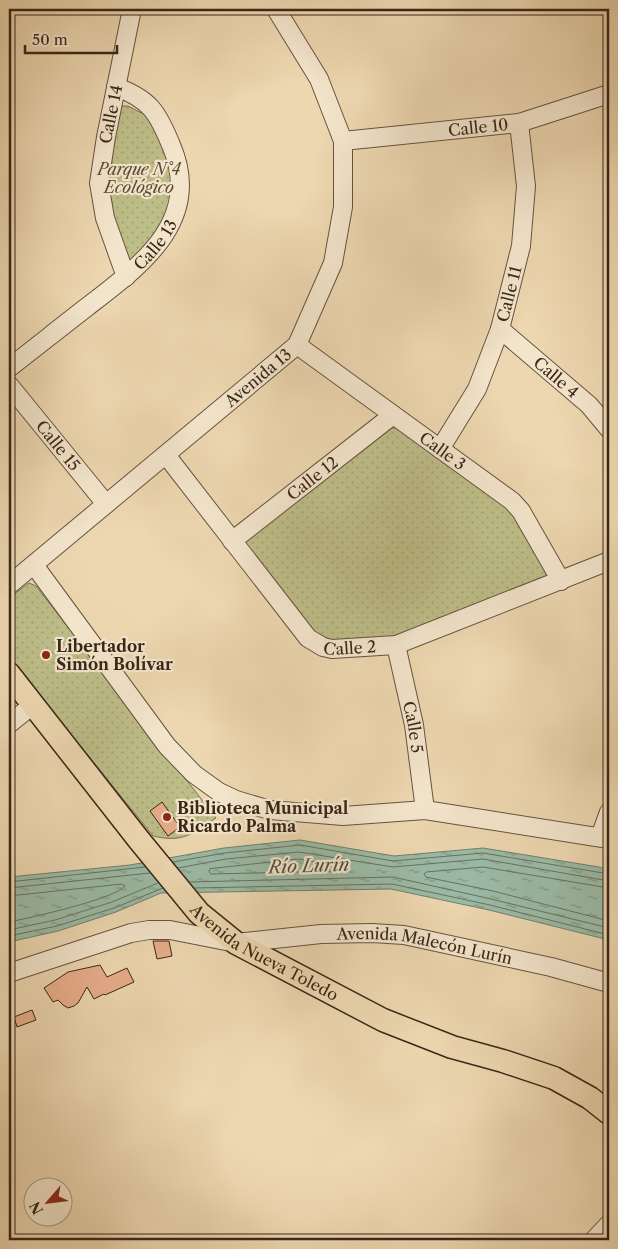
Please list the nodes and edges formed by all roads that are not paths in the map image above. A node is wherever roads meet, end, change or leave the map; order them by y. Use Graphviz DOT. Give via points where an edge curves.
graph roads {
  1 [pos="132,9"];
  2 [pos="276,9"];
  3 [pos="116,88"];
  4 [pos="609,94"];
  5 [pos="519,123"];
  6 [pos="343,141"];
  7 [pos="126,277"];
  8 [pos="500,329"];
  9 [pos="297,346"];
  10 [pos="9,368"];
  11 [pos="9,385"];
  12 [pos="392,415"];
  13 [pos="609,429"];
  14 [pos="440,449"];
  15 [pos="166,455"];
  16 [pos="106,504"];
  17 [pos="232,541"];
  18 [pos="609,562"];
  19 [pos="34,565"];
  20 [pos="561,580"];
  21 [pos="9,585"];
  22 [pos="396,645"];
  23 [pos="9,674"];
  24 [pos="34,704"];
  25 [pos="9,724"];
  26 [pos="425,810"];
  27 [pos="609,812"];
  28 [pos="605,838"];
  29 [pos="236,944"];
  30 [pos="9,973"];
  31 [pos="609,983"];
  32 [pos="609,1113"];
  33 [pos="609,1224"];
  34 [pos="594,1240"];
  1 -- 3 [label="street, Calle 14"];
  2 -- 6 [label="street, Avenida 13" via="319,79"];
  3 -- 7 [label="street, Calle 14" via="99,183 105,218"];
  3 -- 7 [label="street, Calle 13" via="133,93 146,102 158,117 174,152 181,188 174,218 160,242"];
  4 -- 5 [label="street, Calle 10"];
  5 -- 6 [label="street, Calle 10"];
  5 -- 8 [label="street, Calle 11" via="526,186 522,246"];
  6 -- 9 [label="street, Avenida 13" via="343,207 333,263"];
  7 -- 10 [label="street, Calle 13"];
  8 -- 13 [label="street, Calle 4" via="589,405"];
  8 -- 14 [label="street, Calle 11" via="477,389"];
  9 -- 12 [label="street, Calle 3"];
  9 -- 15 [label="street, Avenida 13"];
  11 -- 16 [label="street, Calle 15"];
  12 -- 14 [label="street, Calle 3"];
  12 -- 17 [label="street, Calle 12"];
  14 -- 20 [label="street, Calle 3" via="522,511"];
  15 -- 16 [label="street, Avenida 13"];
  15 -- 17 [label="street, Calle 2"];
  16 -- 19 [label="street, Avenida 13"];
  17 -- 22 [label="street, Calle 2" via="316,644 340,650"];
  18 -- 20 [label="street, Calle 2"];
  19 -- 21 [label="street, Avenida 13"];
  19 -- 26 [label="street" via="168,746 194,774 219,792 270,810 343,816"];
  20 -- 22 [label="street, Calle 2"];
  22 -- 26 [label="street, Calle 5" via="414,725"];
  23 -- 24 [label="main road, Avenida Nueva Toledo"];
  24 -- 25 [label="street"];
  24 -- 29 [label="main road, Avenida Nueva Toledo" via="199,913"];
  26 -- 28 [label="street"];
  27 -- 28 [label="street"];
  29 -- 30 [label="street, Avenida Malecón Lurín" via="170,930 149,930"];
  29 -- 31 [label="street, Avenida Malecón Lurín" via="322,934 404,935"];
  29 -- 32 [label="main road, Avenida Nueva Toledo" via="384,1020 452,1047 554,1078"];
  33 -- 34 [label="street"];
}
